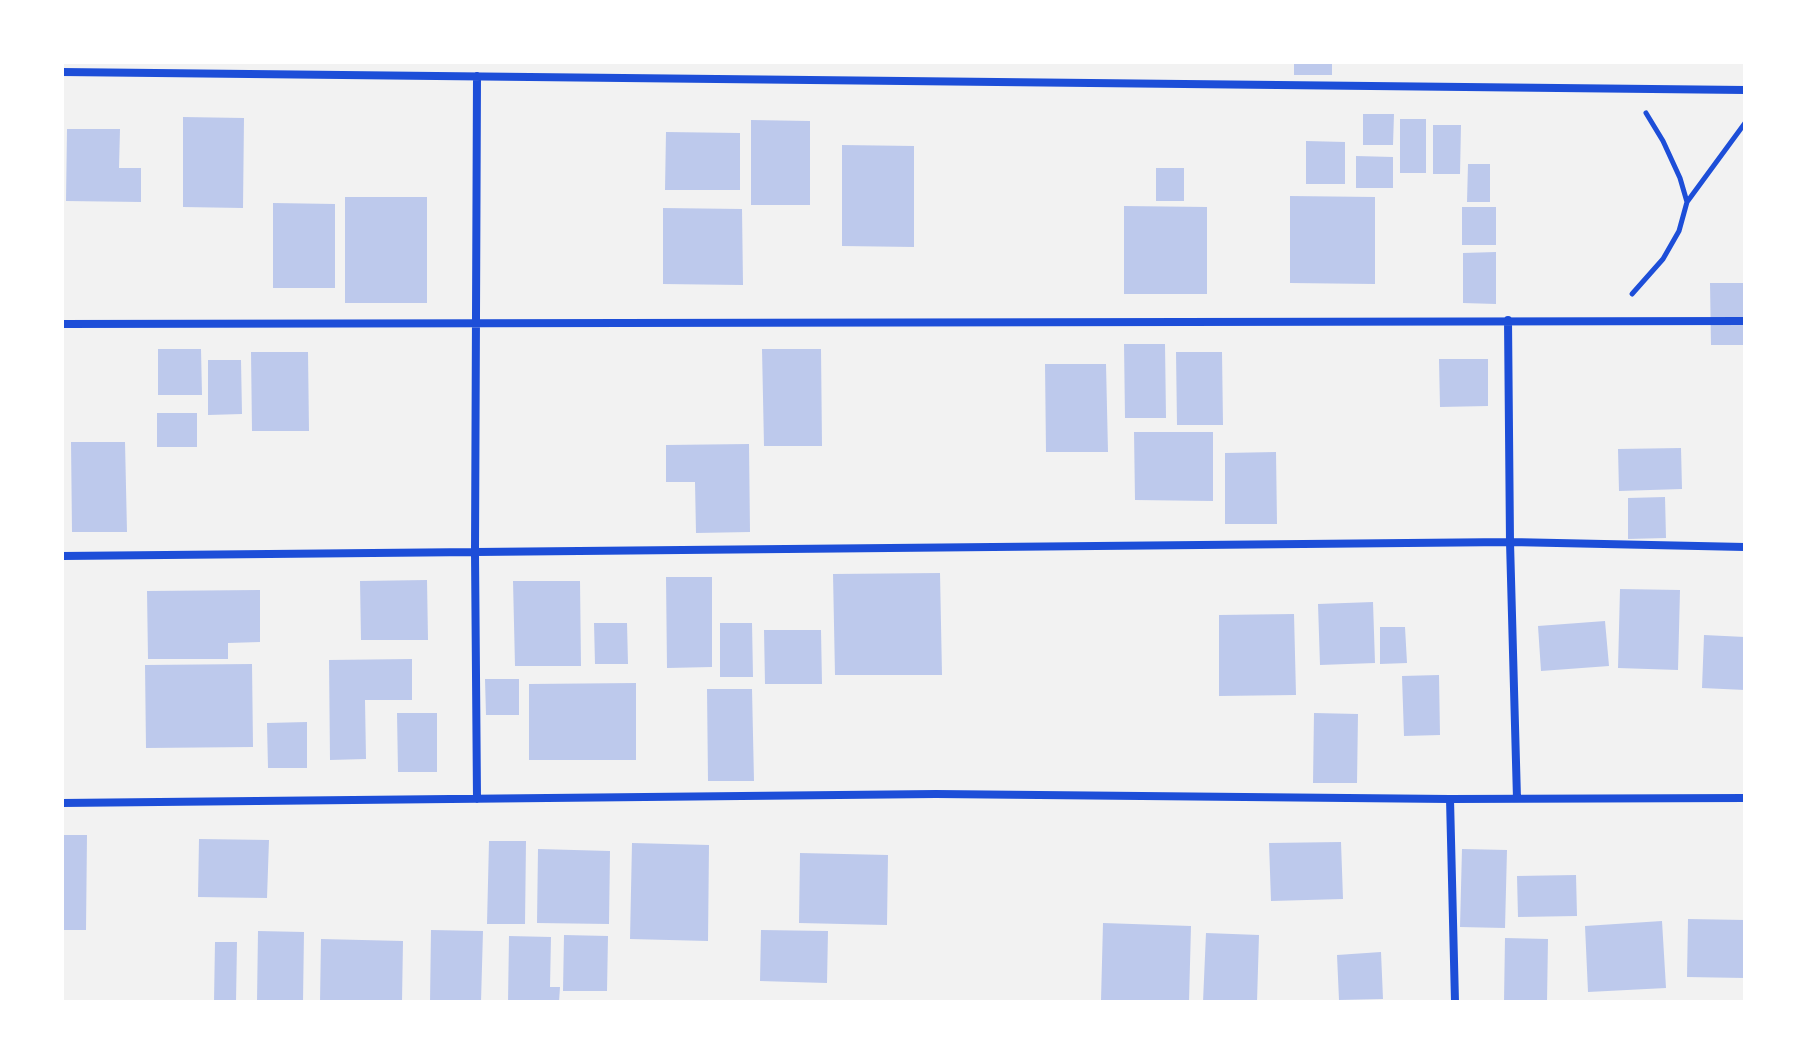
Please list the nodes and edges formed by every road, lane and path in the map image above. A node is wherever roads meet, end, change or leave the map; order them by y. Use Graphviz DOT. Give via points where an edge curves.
graph roads {
  1 [pos="62,72"];
  2 [pos="477,76"];
  3 [pos="1632,88"];
  4 [pos="1745,90"];
  5 [pos="1745,123"];
  6 [pos="1687,202"];
  7 [pos="1508,320"];
  8 [pos="1597,320"];
  9 [pos="1745,321"];
  10 [pos="476,322"];
  11 [pos="62,324"];
  12 [pos="1510,542"];
  13 [pos="1745,547"];
  14 [pos="475,552"];
  15 [pos="62,556"];
  16 [pos="1745,798"];
  17 [pos="477,799"];
  18 [pos="1450,799"];
  19 [pos="1517,799"];
  20 [pos="62,803"];
  21 [pos="1455,1002"];
  1 -- 2 [label="street"];
  2 -- 3 [label="street"];
  2 -- 10 [label="street"];
  3 -- 4 [label="street"];
  3 -- 6 [label="path" via="1663,141"];
  5 -- 6 [label="path"];
  6 -- 8 [label="path" via="1663,259 1633,293"];
  7 -- 8 [label="street"];
  7 -- 10 [label="street"];
  7 -- 12 [label="street"];
  8 -- 9 [label="street"];
  10 -- 11 [label="street"];
  10 -- 14 [label="street"];
  12 -- 13 [label="street"];
  12 -- 14 [label="street"];
  12 -- 19 [label="street"];
  14 -- 15 [label="street"];
  14 -- 17 [label="street"];
  16 -- 19 [label="street"];
  17 -- 18 [label="street" via="952,794"];
  17 -- 20 [label="street"];
  18 -- 19 [label="street"];
  18 -- 21 [label="street"];
}
